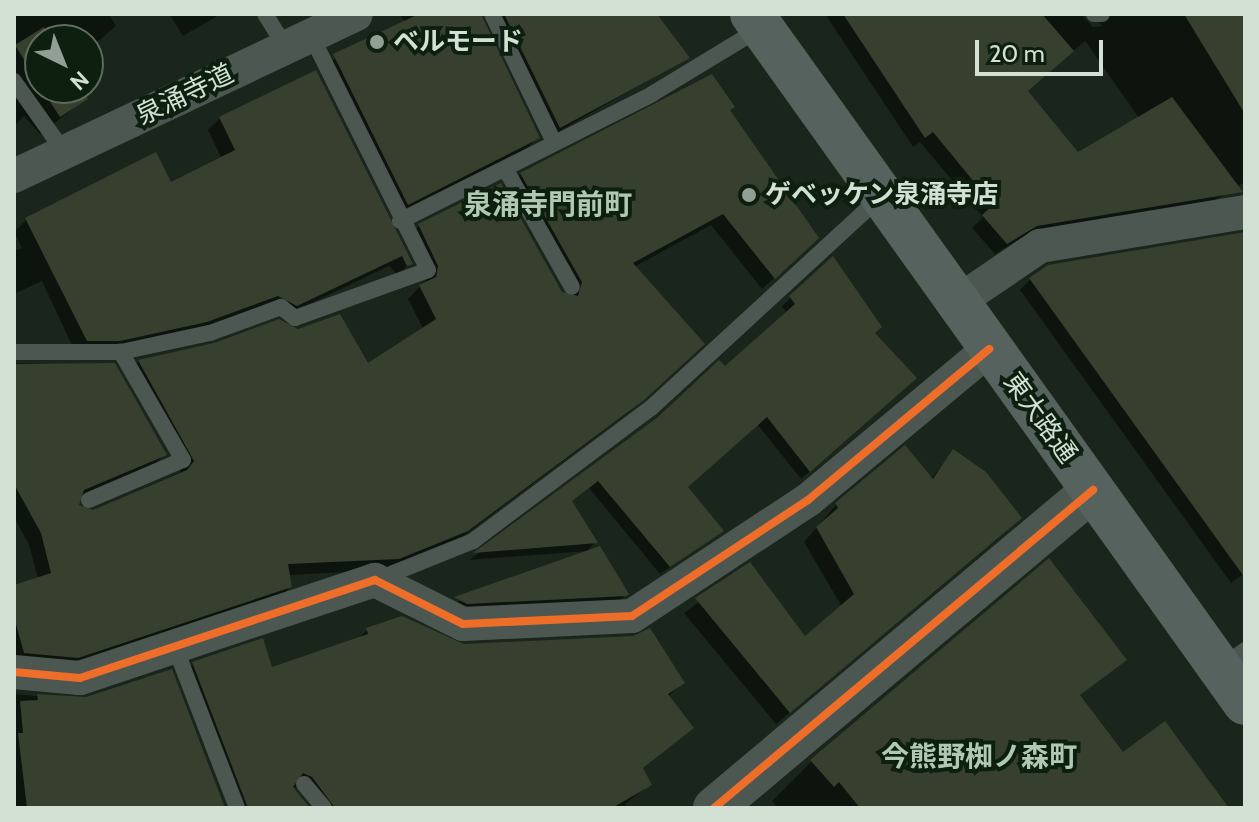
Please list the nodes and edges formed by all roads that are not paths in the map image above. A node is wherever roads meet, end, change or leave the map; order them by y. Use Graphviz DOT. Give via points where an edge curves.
graph roads {
  1 [pos="265,14"];
  2 [pos="356,14"];
  3 [pos="492,14"];
  4 [pos="1094,14"];
  5 [pos="1102,14"];
  6 [pos="756,21"];
  7 [pos="298,41"];
  8 [pos="14,81"];
  9 [pos="553,140"];
  10 [pos="65,153"];
  11 [pos="506,170"];
  12 [pos="14,176"];
  13 [pos="879,198"];
  14 [pos="1245,212"];
  15 [pos="400,221"];
  16 [pos="572,287"];
  17 [pos="956,303"];
  18 [pos="989,349"];
  19 [pos="14,352"];
  20 [pos="121,352"];
  21 [pos="1093,490"];
  22 [pos="89,500"];
  23 [pos="375,580"];
  24 [pos="175,647"];
  25 [pos="1232,659"];
  26 [pos="14,672"];
  27 [pos="1245,703"];
  28 [pos="304,784"];
  29 [pos="237,808"];
  30 [pos="324,808"];
  31 [pos="714,808"];
  1 -- 7 [label="lane"];
  2 -- 7 [label="street, 泉涌寺道"];
  3 -- 9 [label="lane"];
  4 -- 5 [label="lane"];
  6 -- 9 [label="lane" via="652,94"];
  6 -- 13 [label="main road, 東大路通"];
  7 -- 10 [label="street, 泉涌寺道"];
  7 -- 15 [label="lane"];
  8 -- 10 [label="lane"];
  9 -- 11 [label="lane"];
  10 -- 12 [label="street, 泉涌寺道"];
  11 -- 15 [label="lane"];
  11 -- 16 [label="lane"];
  13 -- 17 [label="main road, 東大路通"];
  13 -- 23 [label="lane" via="651,408 473,541"];
  14 -- 17 [label="street" via="1040,246"];
  15 -- 20 [label="lane" via="428,270 295,318 281,307 210,333"];
  17 -- 18 [label="main road, 東大路通"];
  18 -- 21 [label="main road, 東大路通"];
  18 -- 23 [label="street" via="808,500 632,616 463,624"];
  19 -- 20 [label="lane"];
  20 -- 22 [label="lane" via="183,460"];
  21 -- 25 [label="main road, 東大路通"];
  21 -- 31 [label="street"];
  23 -- 24 [label="street"];
  24 -- 26 [label="street" via="80,678"];
  24 -- 29 [label="lane"];
  25 -- 27 [label="main road, 東大路通"];
  28 -- 30 [label="lane"];
}
